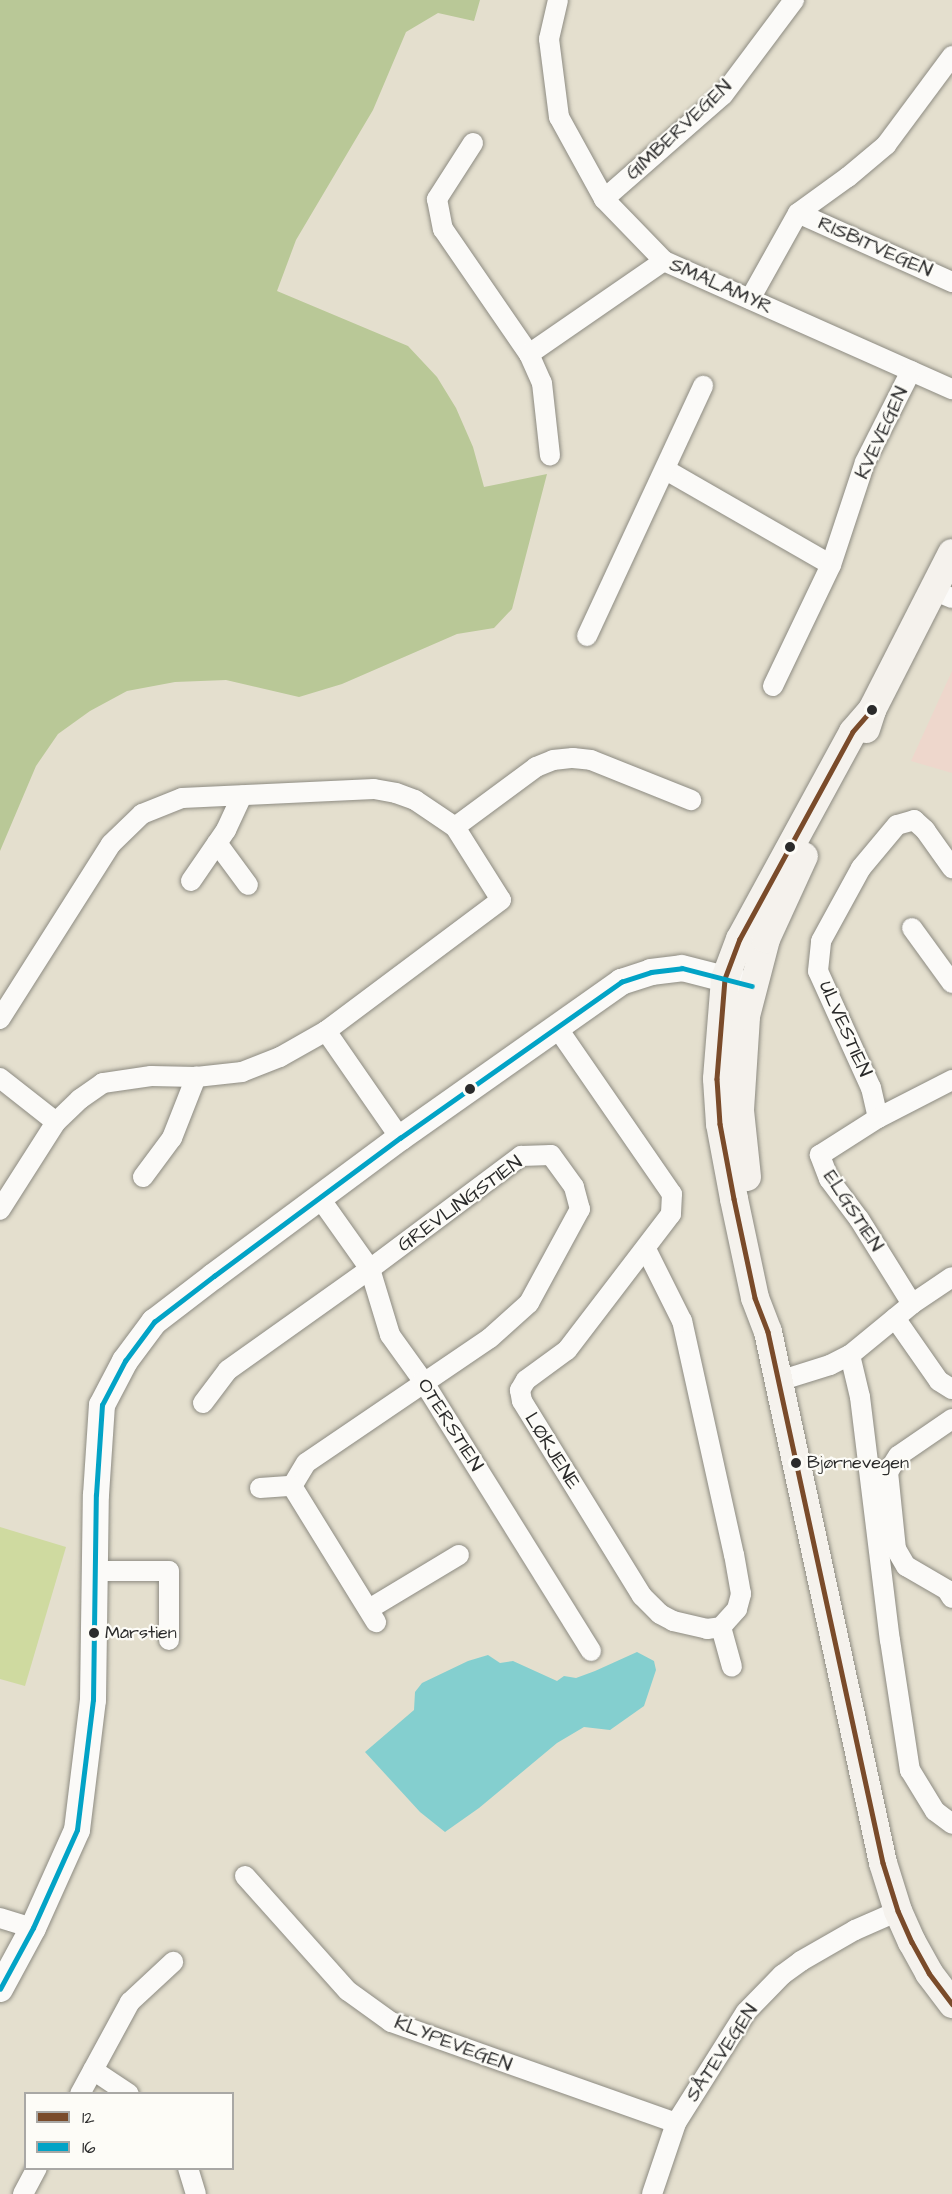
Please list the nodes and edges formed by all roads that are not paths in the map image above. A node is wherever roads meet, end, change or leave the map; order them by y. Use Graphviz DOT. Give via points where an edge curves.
graph roads {
  1 [pos="558,0"];
  2 [pos="794,0"];
  3 [pos="952,56"];
  4 [pos="473,143"];
  5 [pos="604,199"];
  6 [pos="798,213"];
  7 [pos="664,261"];
  8 [pos="952,282"];
  9 [pos="750,299"];
  10 [pos="529,354"];
  11 [pos="911,371"];
  12 [pos="704,386"];
  13 [pos="952,389"];
  14 [pos="550,456"];
  15 [pos="666,470"];
  16 [pos="952,553"];
  17 [pos="831,565"];
  18 [pos="942,594"];
  19 [pos="587,636"];
  20 [pos="773,686"];
  21 [pos="873,710"];
  22 [pos="242,795"];
  23 [pos="691,800"];
  24 [pos="454,827"];
  25 [pos="217,843"];
  26 [pos="952,868"];
  27 [pos="191,881"];
  28 [pos="248,885"];
  29 [pos="912,928"];
  30 [pos="725,979"];
  31 [pos="952,983"];
  32 [pos="752,986"];
  33 [pos="0,1019"];
  34 [pos="556,1026"];
  35 [pos="326,1031"];
  36 [pos="196,1077"];
  37 [pos="0,1078"];
  38 [pos="952,1080"];
  39 [pos="878,1118"];
  40 [pos="56,1122"];
  41 [pos="400,1138"];
  42 [pos="143,1177"];
  43 [pos="319,1197"];
  44 [pos="0,1210"];
  45 [pos="646,1249"];
  46 [pos="370,1269"];
  47 [pos="952,1277"];
  48 [pos="912,1304"];
  49 [pos="895,1318"];
  50 [pos="768,1332"];
  51 [pos="850,1355"];
  52 [pos="423,1381"];
  53 [pos="778,1381"];
  54 [pos="952,1389"];
  55 [pos="203,1403"];
  56 [pos="952,1419"];
  57 [pos="292,1486"];
  58 [pos="260,1488"];
  59 [pos="459,1555"];
  60 [pos="95,1571"];
  61 [pos="952,1598"];
  62 [pos="721,1627"];
  63 [pos="169,1640"];
  64 [pos="591,1651"];
  65 [pos="732,1667"];
  66 [pos="952,1824"];
  67 [pos="244,1876"];
  68 [pos="898,1911"];
  69 [pos="0,1918"];
  70 [pos="33,1928"];
  71 [pos="173,1962"];
  72 [pos="0,1989"];
  73 [pos="952,2004"];
  74 [pos="93,2070"];
  75 [pos="81,2092"];
  76 [pos="126,2092"];
  77 [pos="676,2123"];
  78 [pos="36,2170"];
  79 [pos="188,2170"];
  80 [pos="22,2194"];
  81 [pos="196,2194"];
  82 [pos="652,2194"];
  1 -- 5 [label="street, SMALAMYR" via="549,39 559,117"];
  2 -- 5 [label="street, GIMBERVEGEN" via="723,95"];
  3 -- 6 [label="street, RISBITVEGEN" via="886,145"];
  4 -- 10 [label="street" via="438,199 442,229"];
  5 -- 7 [label="street, SMALAMYR"];
  6 -- 8 [label="street, RISBITVEGEN"];
  6 -- 9 [label="street, RISBITVEGEN"];
  7 -- 9 [label="street, SMALAMYR"];
  7 -- 10 [label="street"];
  9 -- 11 [label="street, SMALAMYR"];
  10 -- 14 [label="street" via="542,383"];
  11 -- 13 [label="street, SMALAMYR"];
  11 -- 17 [label="street, KVEVEGEN" via="865,462"];
  12 -- 15 [label="street"];
  15 -- 17 [label="street"];
  15 -- 19 [label="street"];
  16 -- 18 [label="main road"];
  17 -- 20 [label="street, KVEVEGEN"];
  18 -- 21 [label="main road"];
  21 -- 30 [label="main road" via="853,732 755,907"];
  21 -- 32 [label="main road" via="863,738 784,896"];
  22 -- 24 [label="street" via="374,789 416,800"];
  22 -- 25 [label="street"];
  22 -- 33 [label="street" via="182,798 142,814 111,844"];
  23 -- 24 [label="street" via="591,760 553,760 536,767"];
  24 -- 35 [label="street" via="501,900"];
  25 -- 27 [label="street"];
  25 -- 28 [label="street"];
  26 -- 39 [label="street, ULVESTIEN" via="914,820 897,825 861,868 821,941 819,971 872,1088"];
  29 -- 31 [label="street"];
  30 -- 32 [label="street"];
  30 -- 34 [label="street" via="682,968 651,972 621,982"];
  30 -- 50 [label="main road" via="717,1057 720,1124 755,1298"];
  32 -- 50 [label="main road" via="741,1065 740,1110 749,1196 767,1296"];
  34 -- 41 [label="street"];
  34 -- 45 [label="street, LØKJENE" via="672,1194 671,1214"];
  35 -- 36 [label="street" via="280,1057 242,1072"];
  35 -- 41 [label="street"];
  36 -- 40 [label="street" via="151,1076 103,1083"];
  36 -- 42 [label="street" via="172,1138"];
  37 -- 40 [label="street"];
  38 -- 39 [label="street, ELGSTIEN"];
  39 -- 48 [label="street, ELGSTIEN" via="820,1155 829,1179"];
  40 -- 44 [label="street"];
  41 -- 43 [label="street"];
  43 -- 46 [label="street, OTERSTIEN"];
  43 -- 60 [label="street" via="154,1322 125,1361 102,1405"];
  45 -- 62 [label="street" via="682,1321 734,1555 741,1594 737,1609"];
  45 -- 62 [label="street, LØKJENE" via="567,1350 526,1380 520,1390 522,1401 642,1596 673,1621 707,1629"];
  46 -- 52 [label="street, OTERSTIEN" via="390,1335"];
  46 -- 52 [label="street, GREVLINGSTIEN" via="521,1156 551,1155 574,1187 580,1209 529,1303 490,1338"];
  46 -- 55 [label="street, GREVLINGSTIEN" via="228,1370"];
  47 -- 48 [label="street"];
  48 -- 49 [label="street"];
  49 -- 51 [label="street"];
  49 -- 54 [label="street" via="939,1382"];
  50 -- 53 [label="main road"];
  51 -- 53 [label="street"];
  51 -- 66 [label="street" via="860,1397 910,1770 935,1810"];
  52 -- 57 [label="street, GREVLINGSTIEN" via="306,1462"];
  52 -- 64 [label="street, OTERSTIEN"];
  53 -- 68 [label="main road" via="883,1863"];
  56 -- 61 [label="street" via="898,1456 888,1472 896,1549 906,1566 947,1590"];
  57 -- 58 [label="street"];
  57 -- 59 [label="street" via="373,1616"];
  60 -- 63 [label="street" via="169,1571"];
  60 -- 70 [label="street" via="93,1700 77,1830"];
  62 -- 65 [label="street"];
  67 -- 77 [label="street, KLYPEVEGEN" via="348,1991 391,2022"];
  68 -- 73 [label="main road" via="929,1973"];
  68 -- 77 [label="street, SÅTEVEGEN" via="855,1930 782,1975 746,2012"];
  69 -- 70 [label="street"];
  70 -- 72 [label="street"];
  71 -- 74 [label="street" via="130,2002"];
  74 -- 75 [label="street"];
  74 -- 76 [label="street"];
  77 -- 82 [label="street, SÅTEVEGEN"];
  78 -- 80 [label="street"];
  79 -- 81 [label="street"];
}
